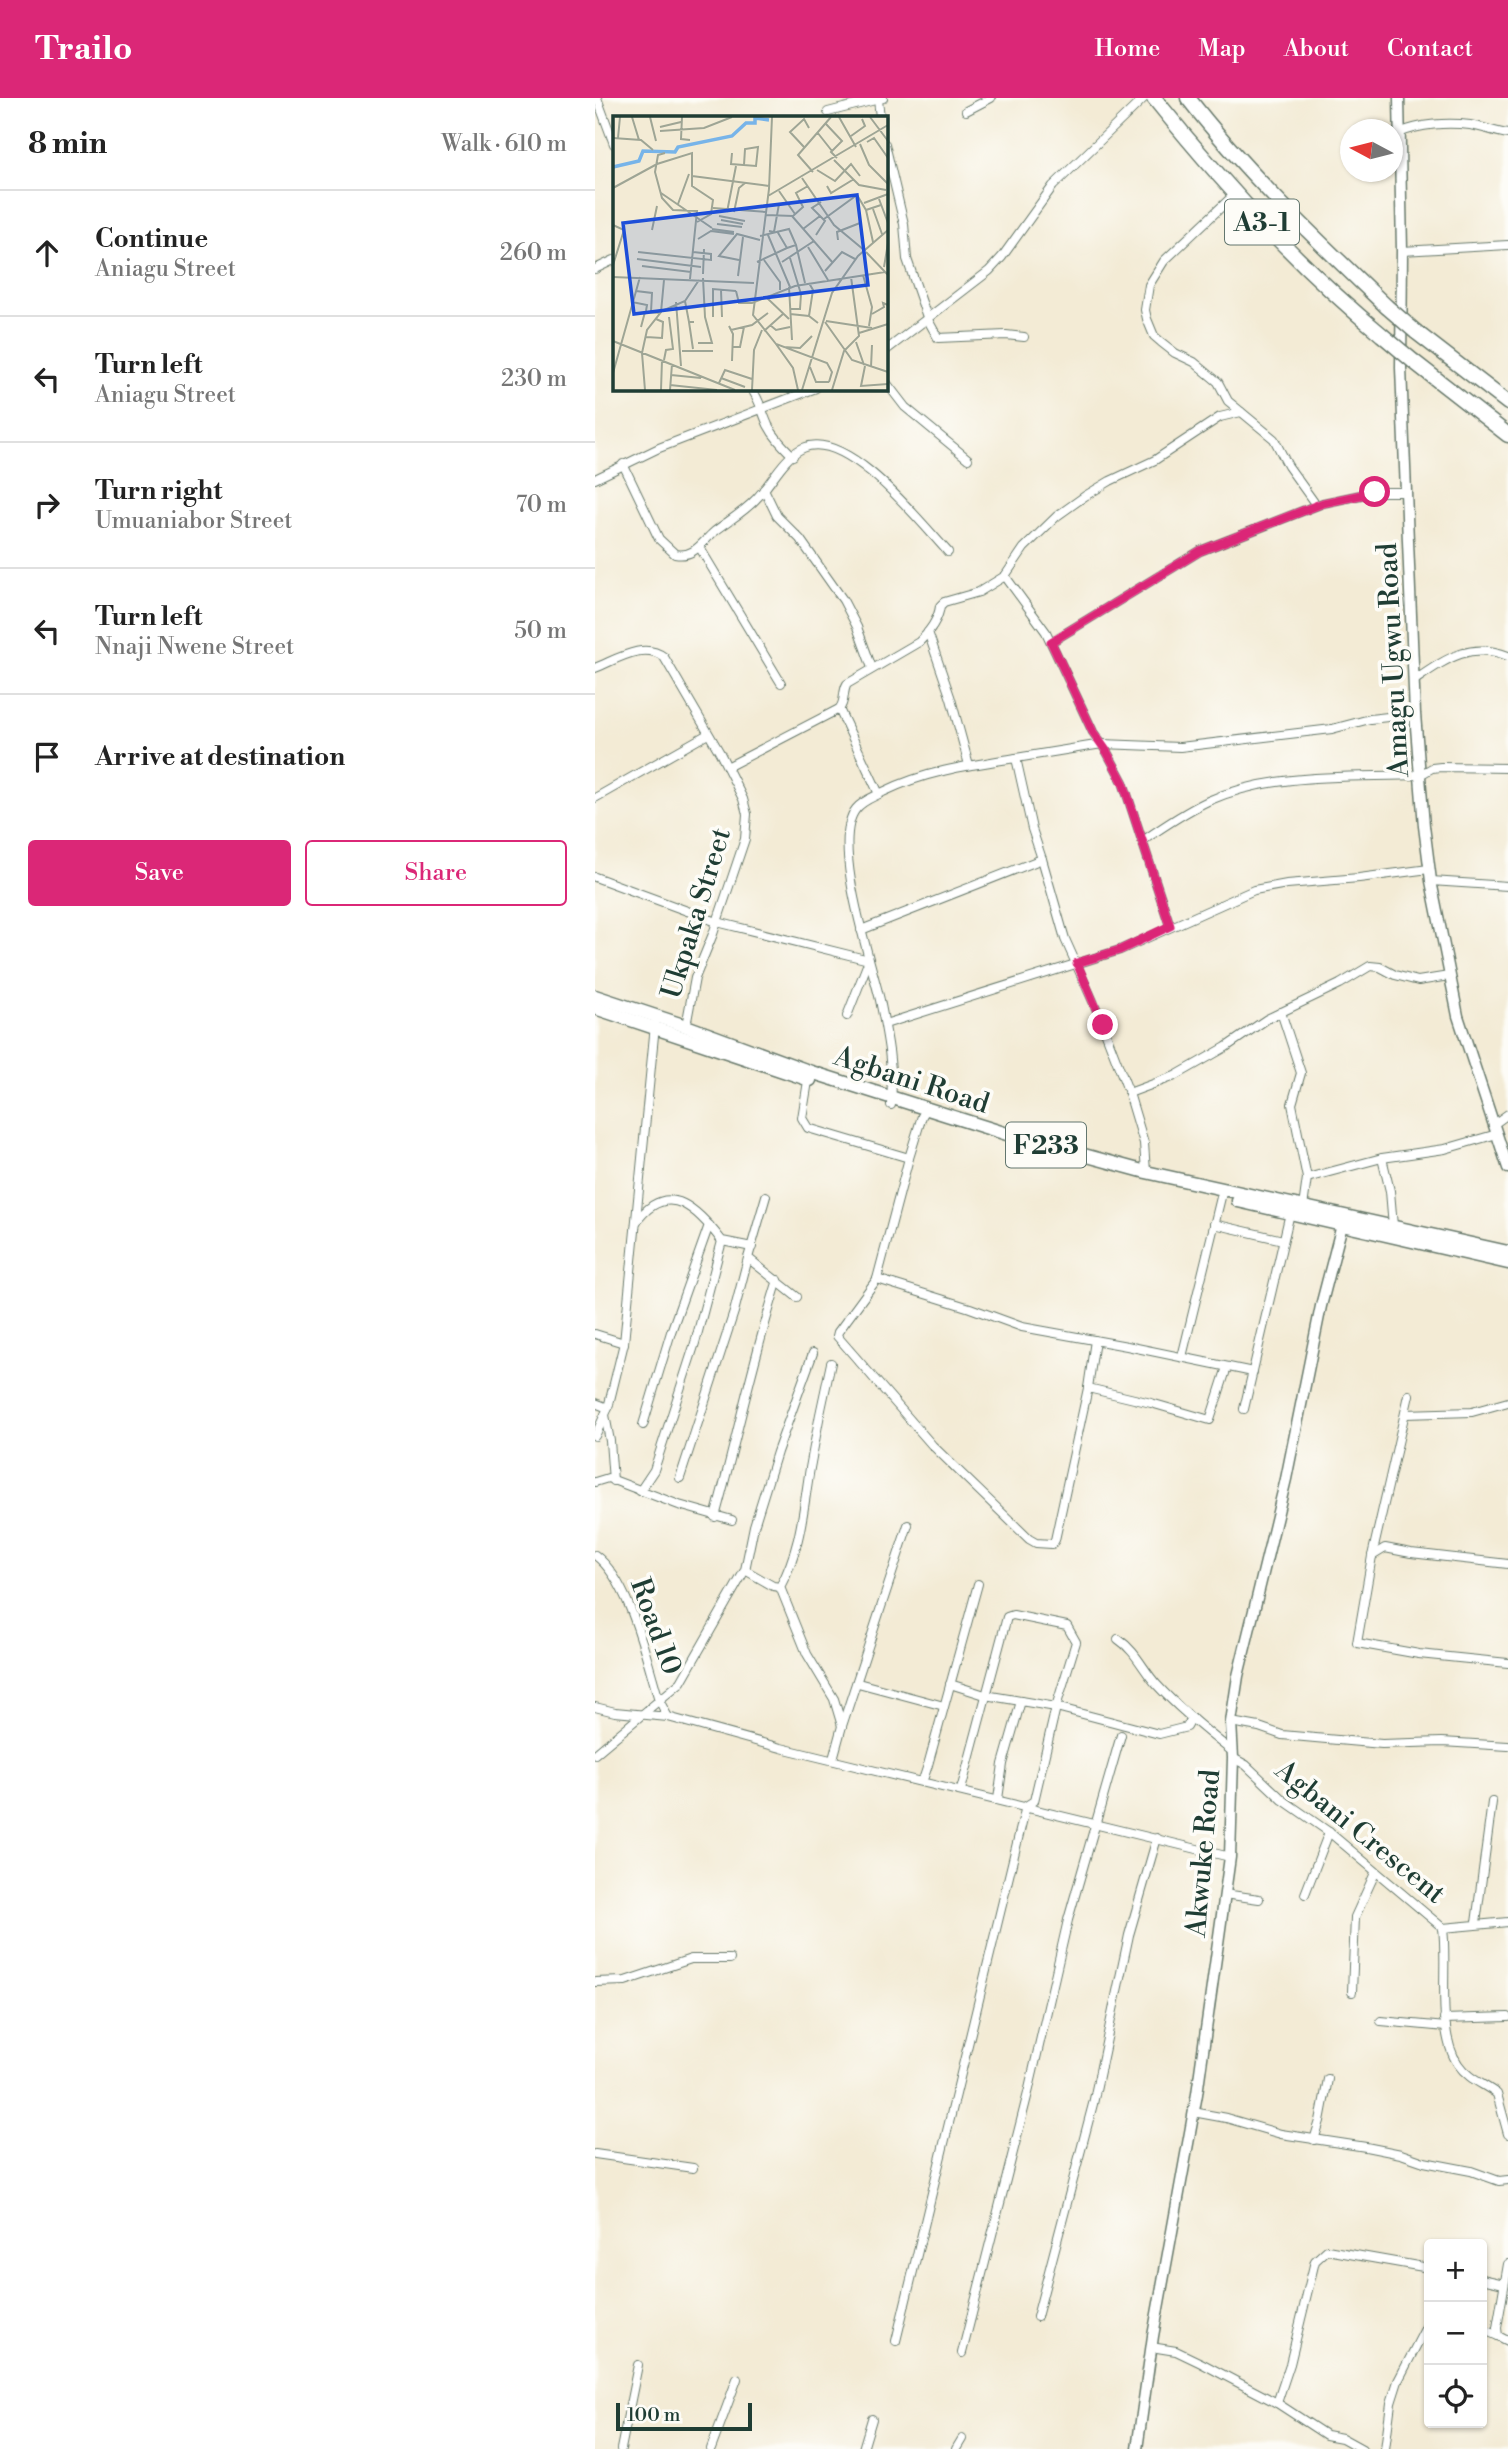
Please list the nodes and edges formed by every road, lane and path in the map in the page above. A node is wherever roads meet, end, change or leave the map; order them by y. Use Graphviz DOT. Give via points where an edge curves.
graph roads {
  1 [pos="597,98"];
  2 [pos="991,98"];
  3 [pos="1144,98"];
  4 [pos="1154,98"];
  5 [pos="1188,98"];
  6 [pos="1398,98"];
  7 [pos="880,99"];
  8 [pos="966,111"];
  9 [pos="828,112"];
  10 [pos="1399,119"];
  11 [pos="1403,131"];
  12 [pos="1508,134"];
  13 [pos="613,141"];
  14 [pos="887,152"];
  15 [pos="1400,182"];
  16 [pos="1235,194"];
  17 [pos="1508,244"];
  18 [pos="1402,251"];
  19 [pos="613,260"];
  20 [pos="595,269"];
  21 [pos="928,320"];
  22 [pos="1024,337"];
  23 [pos="887,350"];
  24 [pos="887,384"];
  25 [pos="752,390"];
  26 [pos="811,390"];
  27 [pos="1226,398"];
  28 [pos="1508,403"];
  29 [pos="763,409"];
  30 [pos="1241,412"];
  31 [pos="1220,417"];
  32 [pos="1508,435"];
  33 [pos="793,456"];
  34 [pos="968,459"];
  35 [pos="623,464"];
  36 [pos="595,479"];
  37 [pos="764,489"];
  38 [pos="1406,492"];
  39 [pos="1316,505"];
  40 [pos="700,548"];
  41 [pos="948,552"];
  42 [pos="1005,576"];
  43 [pos="928,632"];
  44 [pos="1051,642"];
  45 [pos="1508,656"];
  46 [pos="596,665"];
  47 [pos="872,668"];
  48 [pos="1415,680"];
  49 [pos="781,683"];
  50 [pos="839,709"];
  51 [pos="1415,714"];
  52 [pos="708,734"];
  53 [pos="1102,744"];
  54 [pos="1016,758"];
  55 [pos="969,765"];
  56 [pos="727,767"];
  57 [pos="1508,768"];
  58 [pos="1420,775"];
  59 [pos="879,794"];
  60 [pos="595,798"];
  61 [pos="1143,840"];
  62 [pos="1042,859"];
  63 [pos="1429,869"];
  64 [pos="595,877"];
  65 [pos="1431,881"];
  66 [pos="1508,886"];
  67 [pos="717,922"];
  68 [pos="1170,926"];
  69 [pos="862,930"];
  70 [pos="869,960"];
  71 [pos="1077,963"];
  72 [pos="1449,976"];
  73 [pos="595,996"];
  74 [pos="595,1008"];
  75 [pos="1281,1012"];
  76 [pos="848,1016"];
  77 [pos="657,1022"];
  78 [pos="885,1024"];
  79 [pos="686,1026"];
  80 [pos="809,1075"];
  81 [pos="1129,1093"];
  82 [pos="892,1101"];
  83 [pos="924,1112"];
  84 [pos="1508,1114"];
  85 [pos="1496,1129"];
  86 [pos="909,1158"];
  87 [pos="1382,1158"];
  88 [pos="1508,1168"];
  89 [pos="1146,1172"];
  90 [pos="1307,1178"];
  91 [pos="1222,1193"];
  92 [pos="766,1196"];
  93 [pos="1303,1207"];
  94 [pos="1290,1213"];
  95 [pos="1344,1220"];
  96 [pos="637,1221"];
  97 [pos="1214,1224"];
  98 [pos="709,1225"];
  99 [pos="1393,1226"];
  100 [pos="1283,1240"];
  101 [pos="722,1241"];
  102 [pos="752,1247"];
  103 [pos="1508,1252"];
  104 [pos="748,1258"];
  105 [pos="1508,1263"];
  106 [pos="877,1279"];
  107 [pos="778,1280"];
  108 [pos="797,1297"];
  109 [pos="595,1334"];
  110 [pos="1095,1340"];
  111 [pos="624,1343"];
  112 [pos="813,1353"];
  113 [pos="1182,1357"];
  114 [pos="831,1363"];
  115 [pos="1227,1367"];
  116 [pos="1253,1372"];
  117 [pos="1088,1388"];
  118 [pos="1409,1395"];
  119 [pos="1508,1402"];
  120 [pos="595,1403"];
  121 [pos="1244,1409"];
  122 [pos="607,1411"];
  123 [pos="1405,1414"];
  124 [pos="643,1425"];
  125 [pos="595,1436"];
  126 [pos="680,1478"];
  127 [pos="613,1481"];
  128 [pos="595,1482"];
  129 [pos="640,1491"];
  130 [pos="715,1517"];
  131 [pos="731,1520"];
  132 [pos="908,1525"];
  133 [pos="595,1555"];
  134 [pos="1372,1556"];
  135 [pos="1508,1564"];
  136 [pos="745,1570"];
  137 [pos="978,1584"];
  138 [pos="780,1587"];
  139 [pos="1118,1639"];
  140 [pos="1508,1662"];
  141 [pos="857,1683"];
  142 [pos="950,1684"];
  143 [pos="985,1695"];
  144 [pos="659,1700"];
  145 [pos="1021,1701"];
  146 [pos="944,1706"];
  147 [pos="595,1707"];
  148 [pos="1056,1707"];
  149 [pos="641,1714"];
  150 [pos="668,1717"];
  151 [pos="1192,1718"];
  152 [pos="1231,1723"];
  153 [pos="842,1726"];
  154 [pos="1121,1735"];
  155 [pos="1508,1746"];
  156 [pos="595,1754"];
  157 [pos="1233,1755"];
  158 [pos="833,1759"];
  159 [pos="925,1780"];
  160 [pos="961,1790"];
  161 [pos="998,1799"];
  162 [pos="1492,1802"];
  163 [pos="1026,1806"];
  164 [pos="1094,1823"];
  165 [pos="1329,1832"];
  166 [pos="1157,1838"];
  167 [pos="1230,1857"];
  168 [pos="1375,1873"];
  169 [pos="1224,1894"];
  170 [pos="1305,1894"];
  171 [pos="1259,1899"];
  172 [pos="1508,1922"];
  173 [pos="1476,1923"];
  174 [pos="1443,1928"];
  175 [pos="730,1959"];
  176 [pos="595,1982"];
  177 [pos="1352,1992"];
  178 [pos="1508,2017"];
  179 [pos="1381,2021"];
  180 [pos="1445,2023"];
  181 [pos="1328,2079"];
  182 [pos="1192,2112"];
  183 [pos="1508,2134"];
  184 [pos="1314,2140"];
  185 [pos="595,2154"];
  186 [pos="693,2168"];
  187 [pos="1508,2180"];
  188 [pos="1508,2264"];
  189 [pos="1424,2267"];
  190 [pos="1487,2280"];
  191 [pos="1504,2284"];
  192 [pos="1037,2317"];
  193 [pos="1424,2331"];
  194 [pos="1487,2331"];
  195 [pos="1498,2336"];
  196 [pos="896,2341"];
  197 [pos="1508,2341"];
  198 [pos="1151,2347"];
  199 [pos="962,2353"];
  200 [pos="638,2365"];
  201 [pos="737,2379"];
  202 [pos="1277,2403"];
  203 [pos="872,2419"];
  204 [pos="962,2438"];
  205 [pos="621,2449"];
  206 [pos="711,2449"];
  207 [pos="863,2449"];
  208 [pos="956,2449"];
  209 [pos="1137,2449"];
  210 [pos="1362,2449"];
  211 [pos="1385,2449"];
  1 -- 13 [label="street"];
  2 -- 8 [label="street"];
  3 -- 21 [label="street" via="1053,186 989,271"];
  4 -- 16 [label="highway, A3-1"];
  5 -- 28 [label="highway, A3-1, bridge" via="1324,247 1416,332"];
  6 -- 10 [label="main road, Amagu Ugwu Road"];
  7 -- 9 [label="street"];
  11 -- 12 [label="street" via="1471,125"];
  14 -- 21 [label="street" via="904,224 907,259"];
  15 -- 18 [label="main road, Amagu Ugwu Road"];
  16 -- 27 [label="street" via="1164,261 1149,285 1145,310 1154,336 1218,382"];
  16 -- 32 [label="highway, A3-1, bridge" via="1316,278"];
  17 -- 18 [label="street"];
  18 -- 38 [label="main road, Amagu Ugwu Road"];
  19 -- 20 [label="street"];
  21 -- 22 [label="street" via="938,338"];
  21 -- 23 [label="street"];
  24 -- 34 [label="street" via="905,407"];
  25 -- 29 [label="street"];
  26 -- 29 [label="street"];
  27 -- 30 [label="street"];
  27 -- 31 [label="street"];
  29 -- 33 [label="street" via="775,437"];
  29 -- 35 [label="street"];
  30 -- 31 [label="street"];
  30 -- 39 [label="street" via="1274,439"];
  31 -- 42 [label="street" via="1155,460 1085,496 1024,548"];
  33 -- 37 [label="street"];
  33 -- 41 [label="street" via="816,445 845,452 884,484"];
  35 -- 36 [label="street"];
  35 -- 40 [label="street" via="664,545 679,555"];
  37 -- 40 [label="street"];
  37 -- 47 [label="street" via="777,516 800,539 843,600"];
  38 -- 39 [label="street" via="1353,495"];
  38 -- 48 [label="main road, Amagu Ugwu Road"];
  39 -- 44 [label="street" via="1200,551"];
  40 -- 49 [label="street"];
  42 -- 43 [label="street" via="979,592 944,602"];
  42 -- 44 [label="street"];
  43 -- 47 [label="street" via="919,642"];
  43 -- 55 [label="street"];
  44 -- 53 [label="street"];
  45 -- 48 [label="street" via="1487,650 1464,653"];
  46 -- 52 [label="street, Ukpaka Street" via="644,650 660,654"];
  47 -- 50 [label="street" via="847,684"];
  48 -- 51 [label="main road, Amagu Ugwu Road"];
  50 -- 56 [label="street"];
  50 -- 59 [label="street"];
  51 -- 53 [label="street" via="1180,747"];
  51 -- 58 [label="main road, Amagu Ugwu Road"];
  52 -- 56 [label="street, Ukpaka Street"];
  52 -- 60 [label="street"];
  53 -- 54 [label="street"];
  53 -- 61 [label="street" via="1123,782"];
  54 -- 55 [label="street"];
  54 -- 62 [label="street"];
  55 -- 59 [label="street" via="920,777"];
  56 -- 67 [label="street, Ukpaka Street" via="745,805 747,824"];
  57 -- 58 [label="street" via="1432,768"];
  58 -- 61 [label="street" via="1262,785 1208,801"];
  58 -- 63 [label="main road, Amagu Ugwu Road"];
  59 -- 69 [label="street" via="854,811 849,832 849,873"];
  61 -- 68 [label="street"];
  62 -- 69 [label="street"];
  62 -- 71 [label="street" via="1065,939"];
  63 -- 65 [label="main road, Amagu Ugwu Road"];
  63 -- 68 [label="street" via="1269,886"];
  64 -- 67 [label="street"];
  65 -- 66 [label="street"];
  65 -- 72 [label="main road, Amagu Ugwu Road"];
  67 -- 70 [label="street"];
  67 -- 79 [label="street, Ukpaka Street" via="692,988"];
  68 -- 71 [label="street" via="1120,950"];
  69 -- 70 [label="street"];
  70 -- 76 [label="street"];
  70 -- 78 [label="street"];
  71 -- 78 [label="street"];
  71 -- 81 [label="street"];
  72 -- 75 [label="street" via="1410,980 1370,966"];
  72 -- 85 [label="main road, Amagu Ugwu Road"];
  73 -- 77 [label="main road, Agbani Road / F233"];
  74 -- 77 [label="main road, Agbani Road / F233"];
  75 -- 81 [label="street" via="1175,1076"];
  75 -- 90 [label="street" via="1301,1073 1292,1104"];
  77 -- 79 [label="main road, Agbani Road / F233"];
  77 -- 80 [label="main road, Agbani Road / F233"];
  77 -- 96 [label="street"];
  78 -- 82 [label="street"];
  79 -- 80 [label="main road, Agbani Road / F233"];
  80 -- 82 [label="main road, Agbani Road / F233"];
  80 -- 86 [label="street" via="802,1118 808,1128"];
  81 -- 89 [label="street" via="1144,1143"];
  82 -- 83 [label="main road, Agbani Road / F233"];
  83 -- 86 [label="street"];
  83 -- 89 [label="main road, Agbani Road / F233"];
  83 -- 91 [label="main road, Agbani Road / F233" via="1075,1161"];
  84 -- 85 [label="street"];
  85 -- 87 [label="street" via="1445,1149"];
  85 -- 88 [label="main road, Amagu Ugwu Road"];
  86 -- 106 [label="street"];
  87 -- 90 [label="street"];
  87 -- 99 [label="street"];
  89 -- 91 [label="main road, Agbani Road / F233"];
  90 -- 93 [label="street"];
  91 -- 93 [label="main road, Agbani Road / F233"];
  91 -- 94 [label="main road, Agbani Road / F233"];
  91 -- 97 [label="street"];
  92 -- 102 [label="street"];
  93 -- 95 [label="main road, Agbani Road / F233"];
  94 -- 95 [label="main road, Agbani Road / F233"];
  94 -- 100 [label="street"];
  95 -- 99 [label="main road, Agbani Road / F233"];
  95 -- 105 [label="main road, Agbani Road / F233"];
  95 -- 152 [label="main road, Akwuke Road"];
  96 -- 98 [label="street" via="647,1208 678,1201 693,1208"];
  96 -- 111 [label="street"];
  97 -- 100 [label="street"];
  97 -- 113 [label="street"];
  98 -- 101 [label="street"];
  98 -- 124 [label="street" via="670,1332"];
  99 -- 103 [label="main road, Agbani Road / F233"];
  100 -- 116 [label="street"];
  101 -- 102 [label="street"];
  101 -- 129 [label="street" via="654,1470"];
  102 -- 104 [label="street"];
  104 -- 107 [label="street"];
  104 -- 126 [label="street"];
  106 -- 110 [label="street" via="1022,1327"];
  106 -- 117 [label="street" via="838,1332 839,1341 932,1445 1036,1544 1055,1540"];
  107 -- 108 [label="street"];
  107 -- 130 [label="street"];
  109 -- 111 [label="street"];
  110 -- 113 [label="street"];
  110 -- 117 [label="street"];
  111 -- 122 [label="street"];
  112 -- 136 [label="street" via="777,1452"];
  113 -- 115 [label="street"];
  114 -- 138 [label="street" via="804,1522"];
  115 -- 116 [label="street"];
  115 -- 117 [label="street" via="1210,1420"];
  116 -- 121 [label="street"];
  118 -- 123 [label="street"];
  119 -- 123 [label="street" via="1472,1412"];
  120 -- 122 [label="street"];
  122 -- 125 [label="street"];
  122 -- 127 [label="street"];
  123 -- 134 [label="street"];
  127 -- 128 [label="street"];
  127 -- 129 [label="street"];
  129 -- 130 [label="street"];
  130 -- 131 [label="street"];
  132 -- 141 [label="street"];
  133 -- 144 [label="street, Road 10" via="621,1586"];
  134 -- 135 [label="street" via="1385,1548"];
  134 -- 140 [label="street" via="1357,1643"];
  136 -- 138 [label="street"];
  136 -- 144 [label="street" via="681,1682"];
  137 -- 142 [label="street"];
  138 -- 153 [label="street" via="807,1654 834,1699"];
  139 -- 151 [label="street, Agbani Crescent"];
  141 -- 146 [label="street"];
  141 -- 153 [label="street"];
  142 -- 143 [label="street"];
  142 -- 146 [label="street"];
  143 -- 145 [label="street"];
  143 -- 148 [label="street" via="1007,1617 1013,1615 1067,1626 1076,1642"];
  143 -- 160 [label="street"];
  144 -- 149 [label="street"];
  144 -- 150 [label="street, Road 10"];
  145 -- 148 [label="street"];
  145 -- 161 [label="street"];
  146 -- 159 [label="street"];
  147 -- 149 [label="street"];
  148 -- 151 [label="street" via="1159,1734 1187,1727"];
  148 -- 163 [label="street" via="1034,1801"];
  149 -- 150 [label="street"];
  149 -- 156 [label="street"];
  150 -- 158 [label="street"];
  151 -- 157 [label="street, Agbani Crescent"];
  152 -- 155 [label="street" via="1282,1735 1382,1744"];
  152 -- 157 [label="main road, Akwuke Road"];
  153 -- 158 [label="street"];
  154 -- 164 [label="street"];
  157 -- 165 [label="street, Agbani Crescent" via="1283,1800"];
  157 -- 167 [label="main road, Akwuke Road"];
  158 -- 159 [label="street"];
  159 -- 160 [label="street"];
  160 -- 161 [label="street"];
  161 -- 163 [label="street"];
  162 -- 173 [label="street"];
  163 -- 164 [label="street"];
  163 -- 196 [label="street"];
  164 -- 166 [label="street"];
  164 -- 199 [label="street"];
  165 -- 168 [label="street, Agbani Crescent"];
  165 -- 170 [label="street"];
  166 -- 167 [label="street"];
  166 -- 192 [label="street" via="1129,1935 1093,2104"];
  167 -- 169 [label="main road, Akwuke Road"];
  168 -- 174 [label="street, Agbani Crescent"];
  168 -- 177 [label="street" via="1355,1917"];
  169 -- 171 [label="street"];
  169 -- 182 [label="main road, Akwuke Road"];
  172 -- 173 [label="street"];
  173 -- 174 [label="street"];
  174 -- 180 [label="street, Agbani Crescent"];
  175 -- 176 [label="street" via="691,1959 625,1981"];
  178 -- 180 [label="street"];
  179 -- 180 [label="street"];
  180 -- 183 [label="street, Agbani Crescent" via="1458,2064 1497,2095"];
  181 -- 184 [label="street"];
  182 -- 184 [label="street"];
  182 -- 198 [label="main road, Akwuke Road"];
  184 -- 187 [label="street"];
  185 -- 186 [label="street"];
  188 -- 191 [label="street"];
  189 -- 202 [label="street" via="1327,2250 1315,2261"];
  190 -- 191 [label="street"];
  191 -- 195 [label="street"];
  193 -- 211 [label="street" via="1398,2381"];
  194 -- 195 [label="street"];
  195 -- 197 [label="street"];
  198 -- 202 [label="street" via="1176,2351"];
  198 -- 209 [label="main road, Akwuke Road"];
  200 -- 205 [label="street"];
  201 -- 206 [label="street"];
  202 -- 210 [label="street" via="1326,2435"];
  203 -- 207 [label="street"];
  204 -- 208 [label="street"];
}
